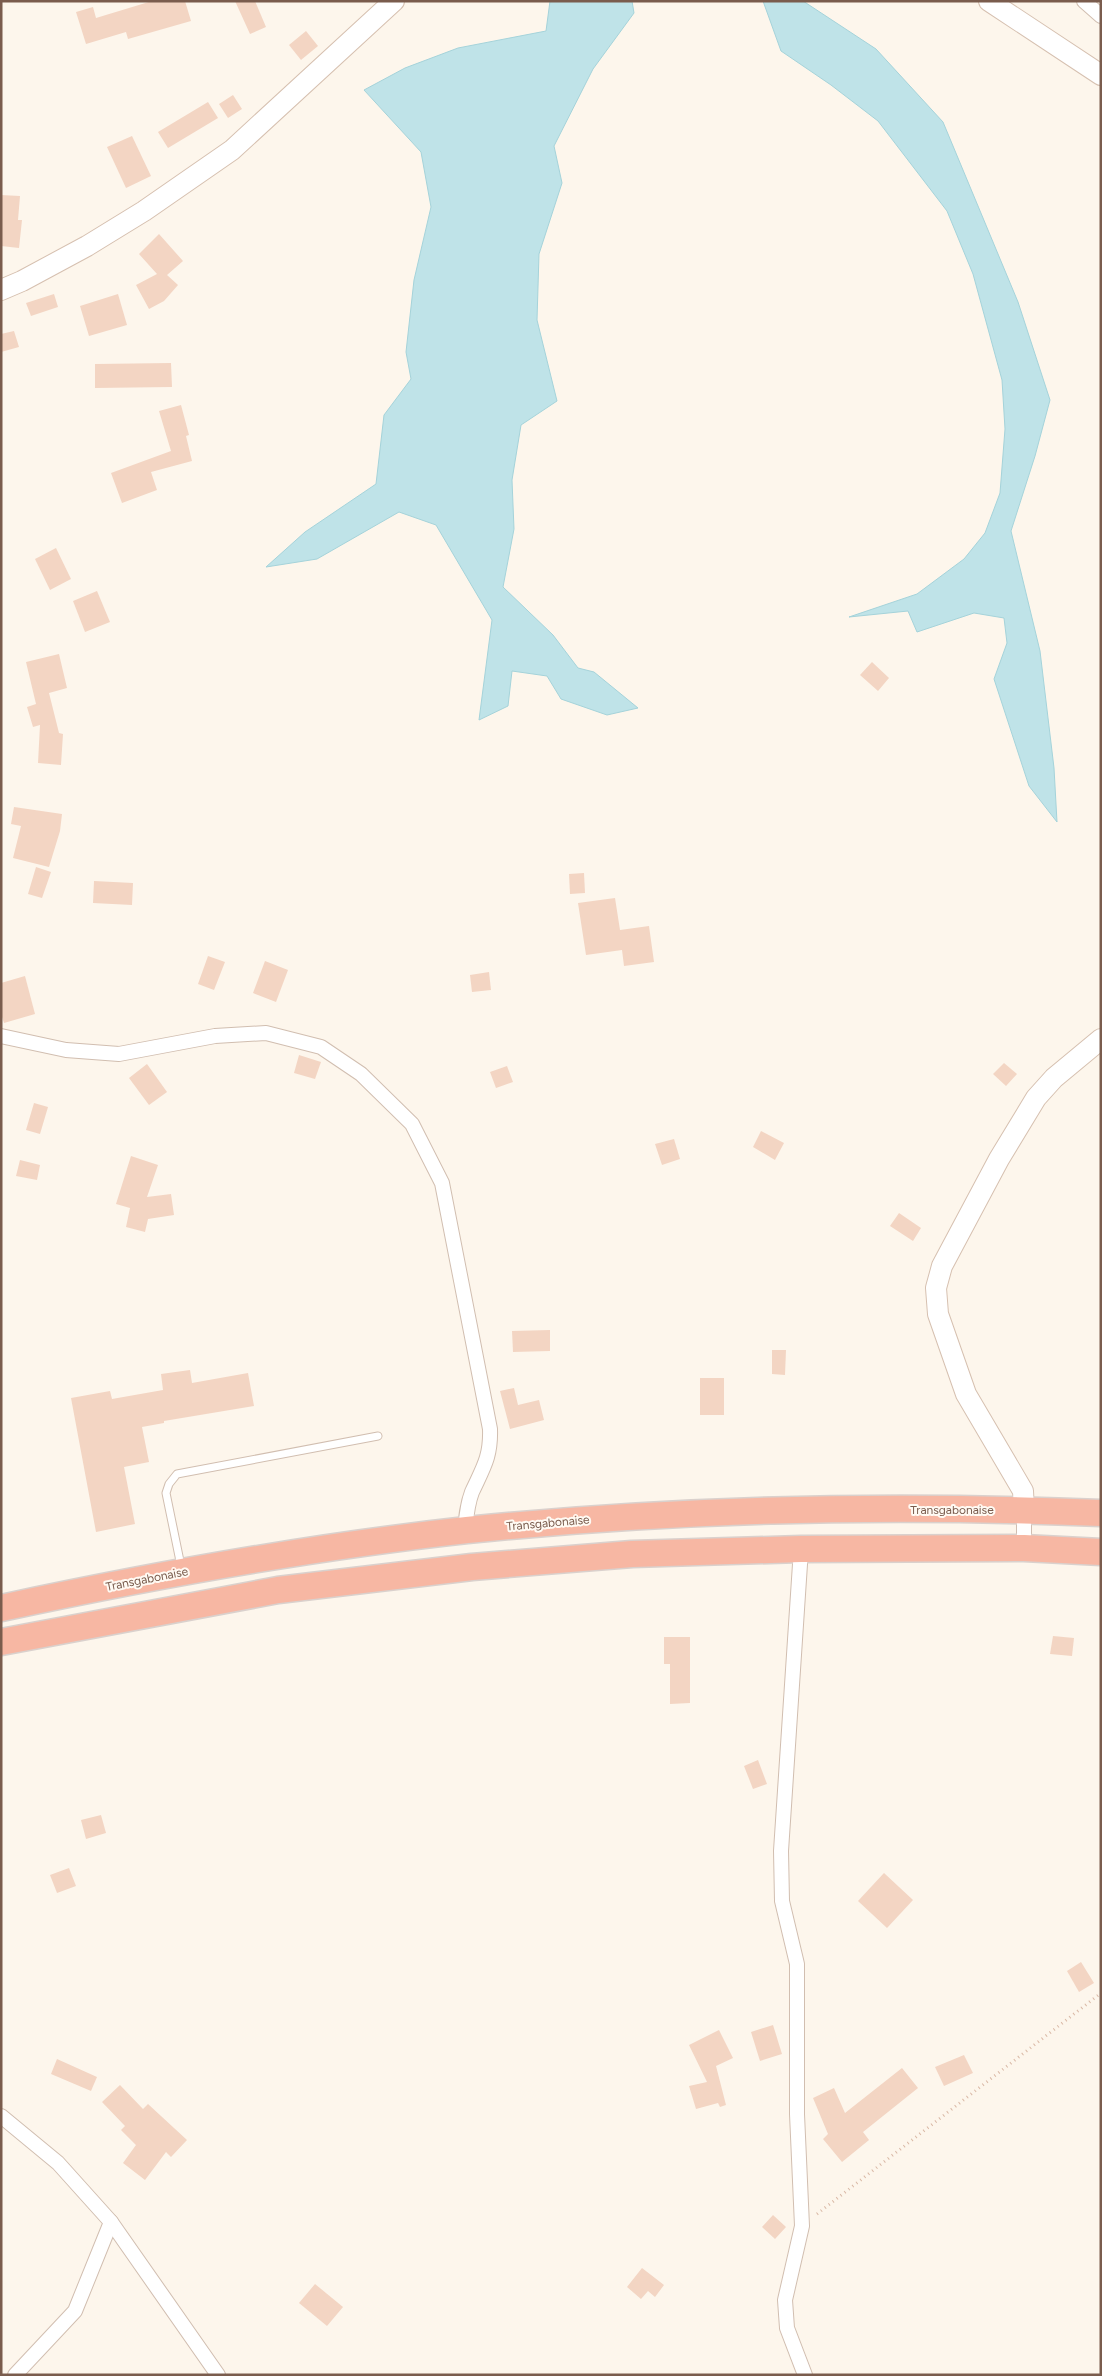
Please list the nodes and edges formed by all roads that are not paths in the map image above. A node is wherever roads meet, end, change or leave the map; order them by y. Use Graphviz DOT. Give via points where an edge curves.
graph roads {
  1 [pos="394,1"];
  2 [pos="989,1"];
  3 [pos="1084,1"];
  4 [pos="1101,16"];
  5 [pos="1101,75"];
  6 [pos="1,290"];
  7 [pos="1,1036"];
  8 [pos="1101,1039"];
  9 [pos="378,1436"];
  10 [pos="1024,1510"];
  11 [pos="1101,1513"];
  12 [pos="464,1531"];
  13 [pos="1024,1548"];
  14 [pos="801,1549"];
  15 [pos="1101,1552"];
  16 [pos="182,1572"];
  17 [pos="1,1608"];
  18 [pos="1,1642"];
  19 [pos="1,2116"];
  20 [pos="111,2222"];
  21 [pos="15,2375"];
  22 [pos="218,2375"];
  23 [pos="805,2375"];
  1 -- 6 [label="street" via="232,150 87,246"];
  2 -- 5 [label="street"];
  3 -- 4 [label="street"];
  7 -- 12 [label="street" via="66,1050 119,1054 215,1036 266,1033 321,1047 361,1074 412,1124 442,1183 490,1429 489,1455 472,1493"];
  8 -- 10 [label="street" via="1054,1078 1036,1098 999,1159 942,1266 936,1288 938,1314 966,1394 1023,1491"];
  9 -- 16 [label="lane" via="177,1474 166,1494"];
  10 -- 11 [label="highway, Transgabonaise"];
  10 -- 12 [label="highway, Transgabonaise" via="824,1510 626,1517"];
  10 -- 13 [label="street"];
  12 -- 16 [label="highway, Transgabonaise"];
  13 -- 14 [label="highway"];
  13 -- 15 [label="highway"];
  14 -- 18 [label="highway" via="632,1554 472,1567 278,1590"];
  14 -- 23 [label="street" via="780,1851 782,1901 797,1964 797,2114 802,2226 785,2300 787,2328"];
  16 -- 17 [label="highway, Transgabonaise"];
  19 -- 20 [label="street" via="58,2163"];
  20 -- 21 [label="street" via="75,2311"];
  20 -- 22 [label="street"];
}
